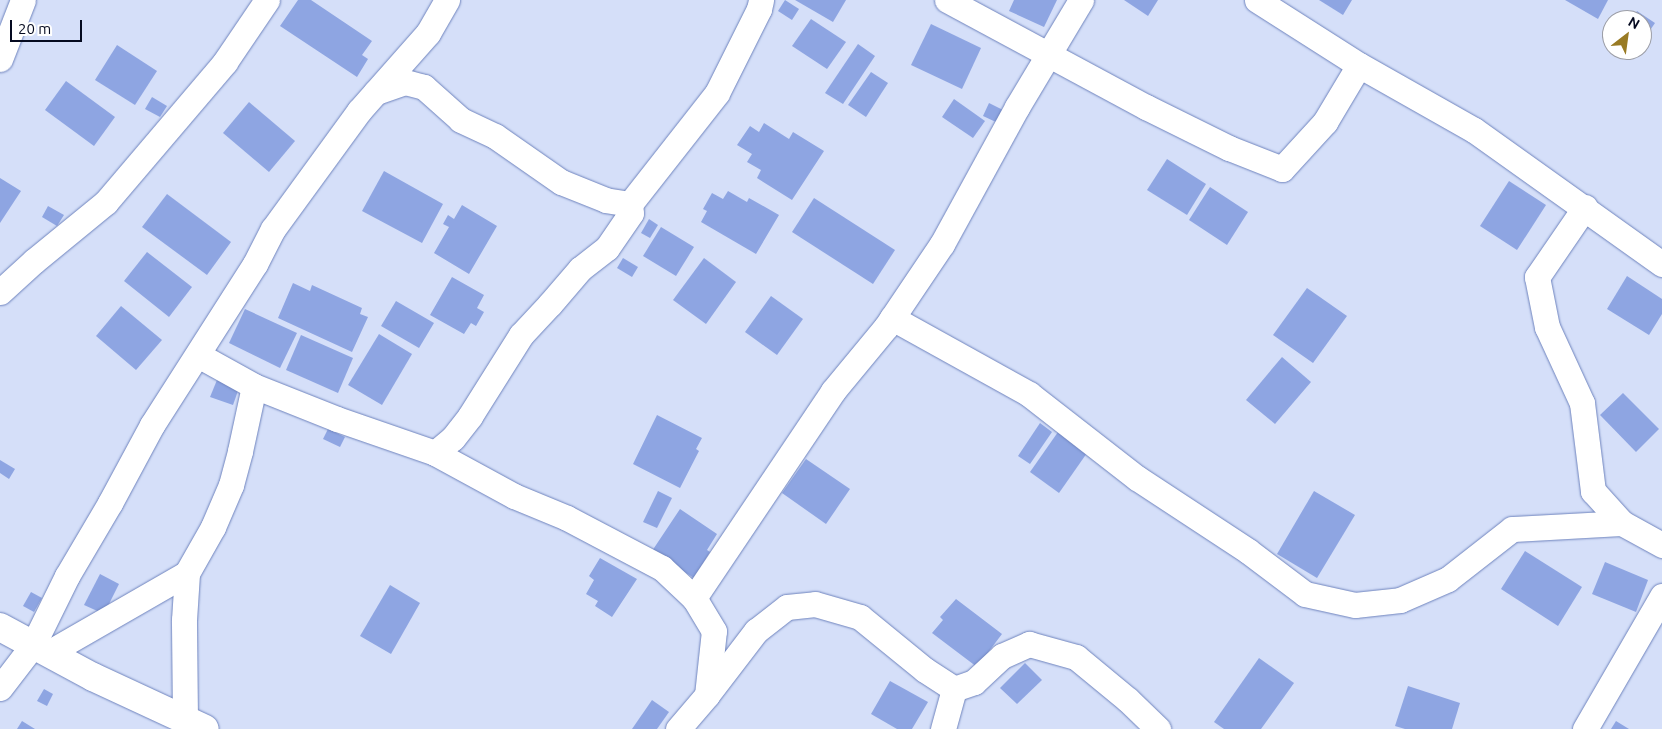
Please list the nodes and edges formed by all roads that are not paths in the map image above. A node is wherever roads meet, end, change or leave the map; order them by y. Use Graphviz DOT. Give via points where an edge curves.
graph roads {
  1 [pos="24,0"];
  2 [pos="267,0"];
  3 [pos="447,0"];
  4 [pos="761,0"];
  5 [pos="947,0"];
  6 [pos="1081,0"];
  7 [pos="1257,0"];
  8 [pos="1049,54"];
  9 [pos="0,58"];
  10 [pos="1359,66"];
  11 [pos="376,92"];
  12 [pos="630,204"];
  13 [pos="1585,207"];
  14 [pos="1662,264"];
  15 [pos="0,292"];
  16 [pos="892,318"];
  17 [pos="198,355"];
  18 [pos="254,386"];
  19 [pos="436,453"];
  20 [pos="1622,523"];
  21 [pos="1662,545"];
  22 [pos="186,573"];
  23 [pos="1662,596"];
  24 [pos="694,598"];
  25 [pos="0,627"];
  26 [pos="40,649"];
  27 [pos="0,688"];
  28 [pos="954,689"];
  29 [pos="706,695"];
  30 [pos="195,725"];
  31 [pos="678,729"];
  32 [pos="943,729"];
  33 [pos="1158,729"];
  34 [pos="1585,729"];
  1 -- 9 [label="street"];
  2 -- 15 [label="street" via="220,68 106,202"];
  3 -- 11 [label="street" via="428,33"];
  4 -- 12 [label="street" via="717,93"];
  5 -- 8 [label="street"];
  6 -- 8 [label="street"];
  7 -- 10 [label="street"];
  8 -- 10 [label="street" via="1146,107 1282,169 1325,122"];
  8 -- 16 [label="street" via="942,244"];
  10 -- 13 [label="street" via="1474,130"];
  11 -- 12 [label="street" via="405,82 424,87 461,120 495,136 561,182 606,200"];
  11 -- 17 [label="street" via="282,215"];
  12 -- 19 [label="street" via="631,213 607,248 580,269 520,334 470,416"];
  13 -- 14 [label="street"];
  13 -- 20 [label="street" via="1537,277 1547,327 1582,403 1593,492"];
  16 -- 20 [label="street" via="1029,394 1138,478 1248,551 1305,594 1355,605 1400,600 1448,579 1512,530"];
  16 -- 24 [label="street" via="833,391"];
  17 -- 18 [label="street"];
  17 -- 26 [label="street" via="152,425 67,576"];
  18 -- 19 [label="street"];
  18 -- 22 [label="street" via="231,484 213,527"];
  19 -- 24 [label="street" via="514,496 567,518 662,568"];
  20 -- 21 [label="street"];
  22 -- 26 [label="street"];
  22 -- 30 [label="street" via="184,620"];
  23 -- 34 [label="street"];
  24 -- 29 [label="street" via="714,631"];
  25 -- 26 [label="street"];
  26 -- 27 [label="street"];
  26 -- 30 [label="street"];
  28 -- 29 [label="street" via="925,670 860,617 815,604 787,607 756,630"];
  28 -- 32 [label="street"];
  28 -- 33 [label="street" via="974,682 1002,656 1029,644 1076,657"];
  29 -- 31 [label="street"];
}
